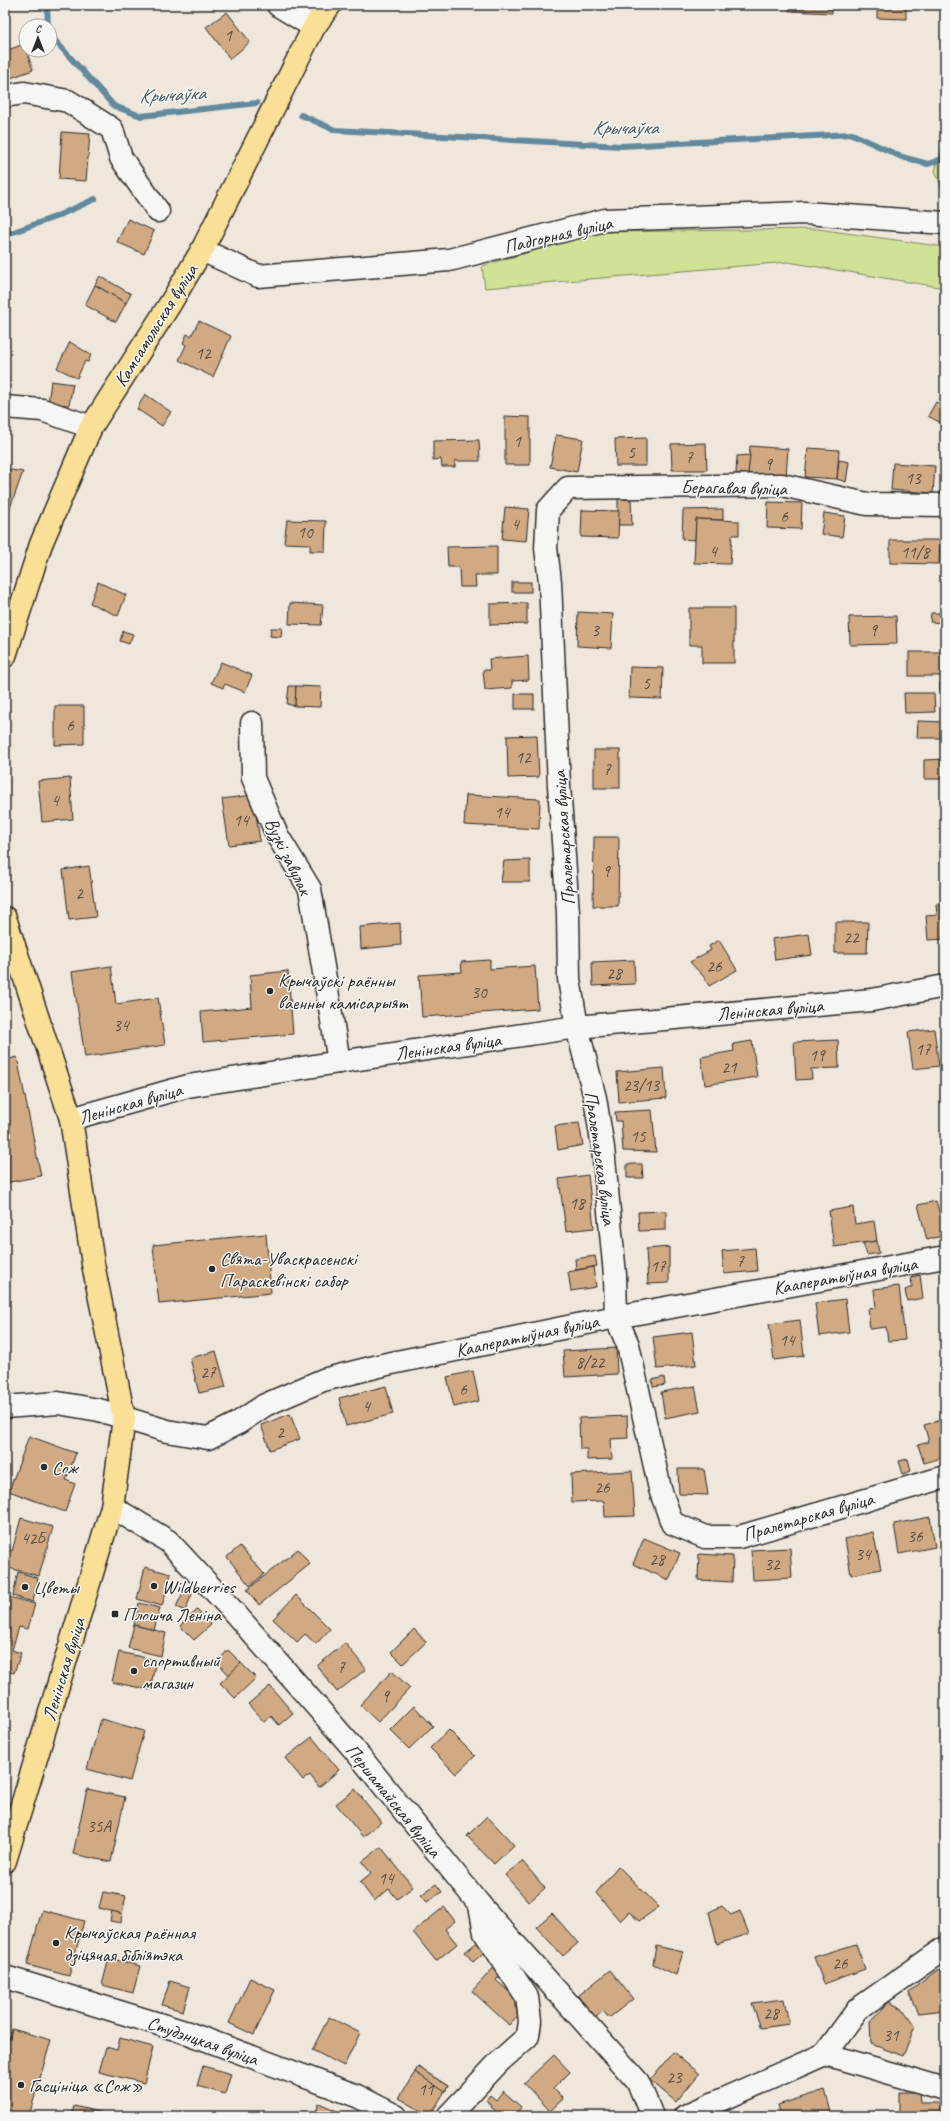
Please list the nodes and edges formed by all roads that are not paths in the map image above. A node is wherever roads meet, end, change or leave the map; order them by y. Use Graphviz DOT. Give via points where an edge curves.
graph roads {
  1 [pos="278,5"];
  2 [pos="330,5"];
  3 [pos="314,27"];
  4 [pos="5,96"];
  5 [pos="158,211"];
  6 [pos="945,222"];
  7 [pos="202,250"];
  8 [pos="5,407"];
  9 [pos="91,426"];
  10 [pos="568,488"];
  11 [pos="945,505"];
  12 [pos="5,656"];
  13 [pos="252,723"];
  14 [pos="5,918"];
  15 [pos="945,986"];
  16 [pos="577,1027"];
  17 [pos="339,1062"];
  18 [pos="71,1119"];
  19 [pos="945,1257"];
  20 [pos="616,1316"];
  21 [pos="5,1408"];
  22 [pos="124,1418"];
  23 [pos="945,1477"];
  24 [pos="112,1507"];
  25 [pos="5,1861"];
  26 [pos="480,1905"];
  27 [pos="945,1948"];
  28 [pos="5,1977"];
  29 [pos="825,2054"];
  30 [pos="945,2089"];
  31 [pos="396,2116"];
  32 [pos="448,2116"];
  33 [pos="652,2116"];
  34 [pos="685,2116"];
  1 -- 3 [label="street"];
  2 -- 3 [label="main road, Камсамольская вуліца"];
  3 -- 7 [label="main road, Камсамольская вуліца"];
  4 -- 5 [label="street" via="24,93 68,101 112,129 121,158"];
  6 -- 7 [label="street, Падгорная вуліца" via="805,213 605,220 449,260 258,276"];
  7 -- 9 [label="main road, Камсамольская вуліца"];
  8 -- 9 [label="street" via="42,410"];
  9 -- 12 [label="main road, Камсамольская вуліца" via="41,544"];
  10 -- 11 [label="street, Берагавая вуліца" via="782,485 867,504"];
  10 -- 16 [label="street, Пралетарская вуліца" via="548,510 546,548 568,913 569,979"];
  13 -- 17 [label="street, Вузкі завулак" via="253,778 277,835 310,890"];
  14 -- 18 [label="main road"];
  15 -- 16 [label="street, Ленінская вуліца" via="872,1000"];
  16 -- 17 [label="street, Ленінская вуліца"];
  16 -- 20 [label="street, Пралетарская вуліца" via="595,1098 603,1148 615,1275"];
  17 -- 18 [label="street, Ленінская вуліца" via="188,1086"];
  18 -- 22 [label="main road, Ленінская вуліца" via="93,1264"];
  19 -- 20 [label="street, Кааператыўная вуліца"];
  20 -- 22 [label="street, Кааператыўная вуліца" via="323,1380 265,1405 238,1423 208,1438 167,1431"];
  20 -- 23 [label="street, Пралетарская вуліца" via="628,1345 660,1489 672,1522 705,1537 739,1537"];
  21 -- 22 [label="street, Кааператыўная вуліца" via="58,1403 99,1410"];
  22 -- 24 [label="main road, Ленінская вуліца"];
  24 -- 25 [label="main road, Ленінская вуліца"];
  24 -- 26 [label="street, Першамайская вуліца" via="168,1541 228,1605 353,1748"];
  26 -- 32 [label="street" via="484,1934 527,1997 530,2021 528,2036 500,2061"];
  26 -- 33 [label="street, Першамайская вуліца" via="638,2082"];
  27 -- 29 [label="street" via="858,2009"];
  28 -- 31 [label="street, Студэнцкая вуліца" via="188,2033 357,2096"];
  29 -- 30 [label="street"];
  29 -- 34 [label="street"];
}
